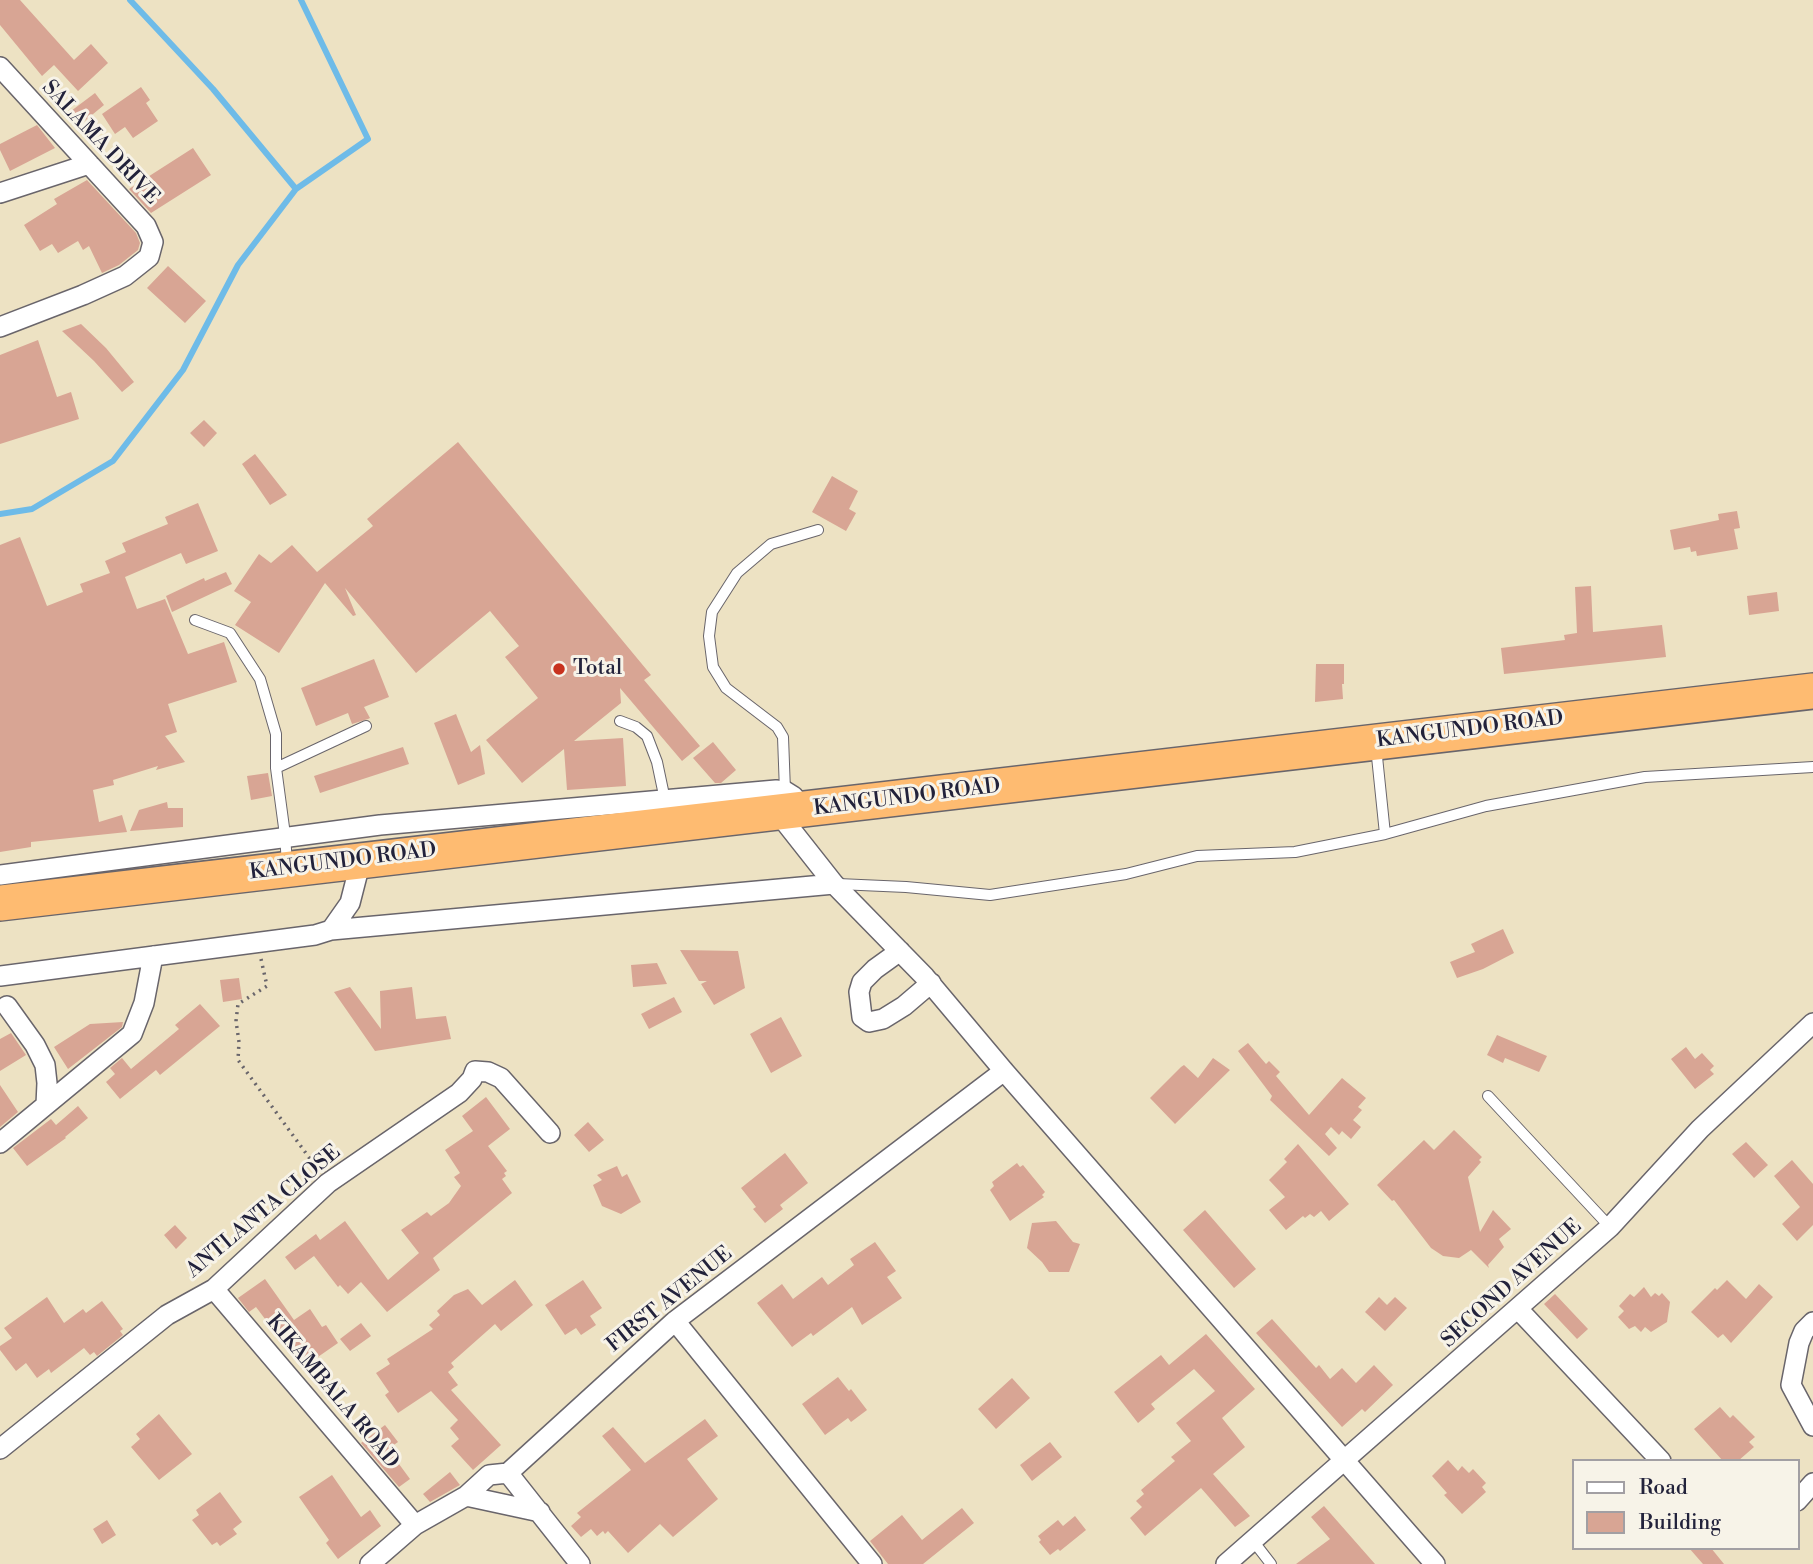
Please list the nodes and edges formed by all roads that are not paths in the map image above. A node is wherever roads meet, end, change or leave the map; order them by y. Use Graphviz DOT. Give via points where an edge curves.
graph roads {
  1 [pos="0,67"];
  2 [pos="89,164"];
  3 [pos="0,193"];
  4 [pos="0,327"];
  5 [pos="818,530"];
  6 [pos="195,620"];
  7 [pos="1813,691"];
  8 [pos="621,721"];
  9 [pos="366,726"];
  10 [pos="1376,741"];
  11 [pos="1813,767"];
  12 [pos="276,768"];
  13 [pos="665,800"];
  14 [pos="790,805"];
  15 [pos="1385,834"];
  16 [pos="286,852"];
  17 [pos="361,860"];
  18 [pos="0,875"];
  19 [pos="834,884"];
  20 [pos="0,902"];
  21 [pos="331,930"];
  22 [pos="900,951"];
  23 [pos="153,956"];
  24 [pos="10,975"];
  25 [pos="931,984"];
  26 [pos="3,1007"];
  27 [pos="1813,1023"];
  28 [pos="1004,1071"];
  29 [pos="1488,1096"];
  30 [pos="46,1105"];
  31 [pos="550,1133"];
  32 [pos="0,1143"];
  33 [pos="1610,1227"];
  34 [pos="214,1289"];
  35 [pos="1518,1309"];
  36 [pos="675,1321"];
  37 [pos="1813,1322"];
  38 [pos="1813,1426"];
  39 [pos="0,1448"];
  40 [pos="1659,1459"];
  41 [pos="1344,1462"];
  42 [pos="508,1473"];
  43 [pos="1813,1483"];
  44 [pos="466,1496"];
  45 [pos="1799,1499"];
  46 [pos="540,1512"];
  47 [pos="415,1524"];
  48 [pos="1254,1542"];
  49 [pos="370,1564"];
  50 [pos="580,1564"];
  51 [pos="872,1564"];
  52 [pos="1226,1564"];
  53 [pos="1270,1564"];
  54 [pos="1435,1564"];
  1 -- 2 [label="street, SALAMA DRIVE"];
  2 -- 3 [label="street"];
  2 -- 4 [label="street, SALAMA DRIVE" via="146,226 153,242 149,257 104,286"];
  5 -- 14 [label="lane" via="771,544 737,573 712,612 709,636 713,667 726,688 777,727 783,737"];
  6 -- 12 [label="lane" via="230,633 260,679 276,734"];
  7 -- 10 [label="highway, KANGUNDO ROAD"];
  8 -- 13 [label="lane" via="646,736"];
  9 -- 12 [label="lane"];
  10 -- 14 [label="highway, KANGUNDO ROAD"];
  10 -- 15 [label="lane"];
  11 -- 15 [label="lane" via="1645,778 1486,806"];
  12 -- 16 [label="lane"];
  13 -- 14 [label="street"];
  13 -- 16 [label="street" via="504,813"];
  14 -- 17 [label="highway, KANGUNDO ROAD"];
  14 -- 19 [label="street"];
  15 -- 19 [label="lane" via="1294,852 1197,856 1126,874 990,895"];
  16 -- 17 [label="highway, KANGUNDO ROAD"];
  16 -- 18 [label="street"];
  16 -- 20 [label="highway, KANGUNDO ROAD"];
  17 -- 21 [label="street" via="350,904"];
  19 -- 21 [label="street"];
  19 -- 22 [label="street"];
  21 -- 23 [label="street"];
  22 -- 25 [label="street"];
  22 -- 25 [label="street" via="862,982 862,1017 869,1022 883,1018"];
  23 -- 24 [label="street"];
  23 -- 30 [label="street" via="144,1003 132,1034"];
  24 -- 26 [label="street"];
  25 -- 28 [label="street"];
  26 -- 30 [label="street" via="36,1045 45,1065"];
  27 -- 33 [label="street, SECOND AVENUE" via="1700,1129"];
  28 -- 36 [label="street, FIRST AVENUE"];
  28 -- 41 [label="street"];
  29 -- 33 [label="lane"];
  30 -- 32 [label="street"];
  31 -- 34 [label="street, ANTLANTA CLOSE" via="501,1077 475,1071 458,1093 328,1183"];
  33 -- 35 [label="street, SECOND AVENUE"];
  34 -- 39 [label="street, ANTLANTA CLOSE" via="167,1315"];
  34 -- 47 [label="street, KIKAMBALA ROAD"];
  35 -- 40 [label="street"];
  35 -- 41 [label="street, SECOND AVENUE"];
  36 -- 42 [label="street, FIRST AVENUE"];
  36 -- 51 [label="street"];
  37 -- 38 [label="street" via="1799,1343 1791,1385"];
  41 -- 48 [label="street, SECOND AVENUE"];
  41 -- 54 [label="street"];
  42 -- 44 [label="street, FIRST AVENUE" via="489,1475"];
  42 -- 46 [label="street"];
  43 -- 45 [label="street"];
  44 -- 46 [label="street"];
  44 -- 47 [label="street, FIRST AVENUE"];
  46 -- 50 [label="street"];
  47 -- 49 [label="street, FIRST AVENUE"];
  48 -- 52 [label="street, SECOND AVENUE"];
  48 -- 53 [label="lane"];
}
